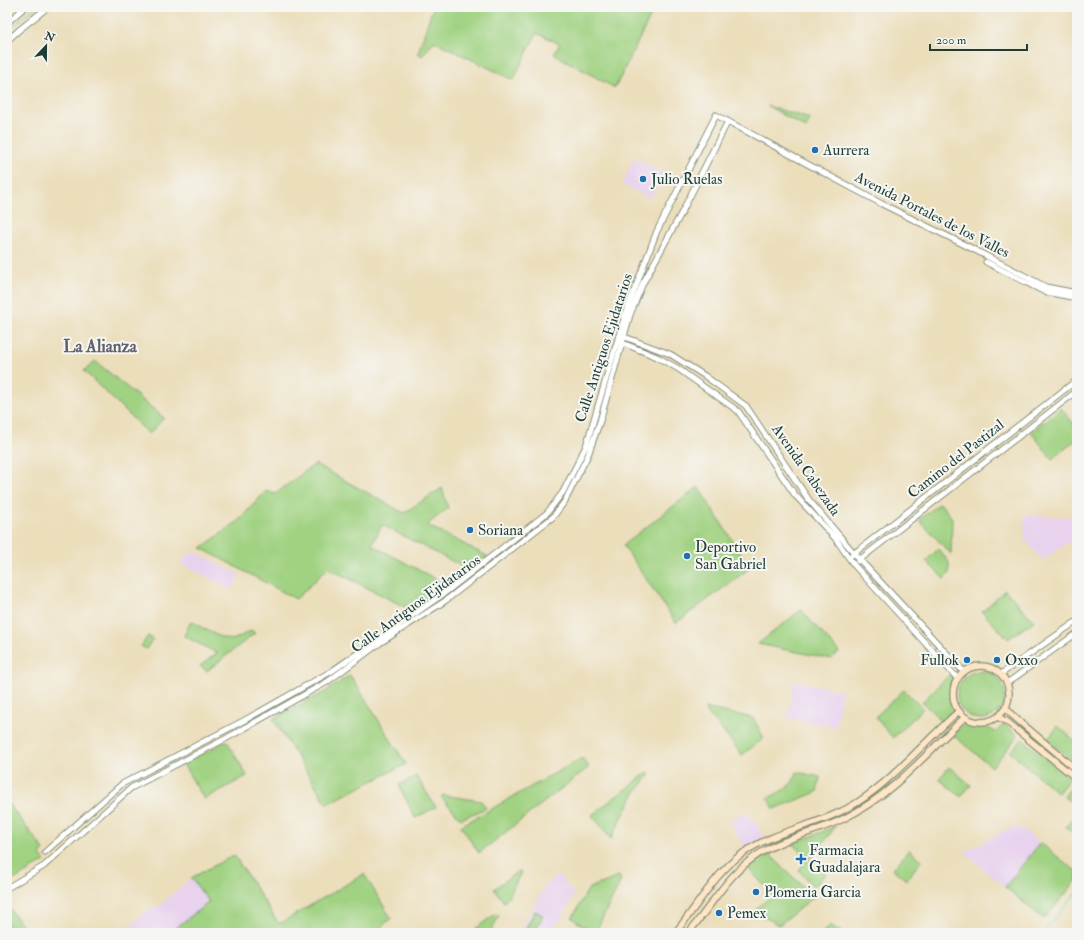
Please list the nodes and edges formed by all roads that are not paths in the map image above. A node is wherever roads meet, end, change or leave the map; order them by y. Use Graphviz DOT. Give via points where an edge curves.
graph roads {
  1 [pos="25,7"];
  2 [pos="48,7"];
  3 [pos="7,22"];
  4 [pos="7,42"];
  5 [pos="716,115"];
  6 [pos="728,121"];
  7 [pos="987,259"];
  8 [pos="1077,293"];
  9 [pos="1077,298"];
  10 [pos="622,336"];
  11 [pos="620,342"];
  12 [pos="1077,380"];
  13 [pos="1077,391"];
  14 [pos="852,555"];
  15 [pos="860,560"];
  16 [pos="854,564"];
  17 [pos="877,578"];
  18 [pos="872,583"];
  19 [pos="1077,621"];
  20 [pos="1077,633"];
  21 [pos="964,672"];
  22 [pos="1000,674"];
  23 [pos="958,679"];
  24 [pos="1007,683"];
  25 [pos="1006,708"];
  26 [pos="959,711"];
  27 [pos="965,717"];
  28 [pos="998,717"];
  29 [pos="1077,770"];
  30 [pos="1077,779"];
  31 [pos="885,782"];
  32 [pos="891,788"];
  33 [pos="45,852"];
  34 [pos="7,888"];
  35 [pos="676,933"];
  36 [pos="688,933"];
  1 -- 3 [label="street"];
  2 -- 4 [label="street"];
  5 -- 6 [label="street, Avenida Portales de los Valles"];
  5 -- 10 [label="street, Calle Antiguos Ejidatarios" via="656,231 626,312"];
  6 -- 7 [label="street, Avenida Portales de los Valles"];
  6 -- 10 [label="street, Calle Antiguos Ejidatarios" via="643,283"];
  7 -- 8 [label="street, Avenida Portales de los Valles" via="1046,287"];
  7 -- 9 [label="street, Avenida Portales de los Valles" via="1045,292"];
  10 -- 11 [label="street, Calle Antiguos Ejidatarios"];
  10 -- 14 [label="street, Avenida Cabezada" via="670,354 746,406 809,500"];
  11 -- 14 [label="street, Avenida Cabezada" via="677,368 738,410 795,495"];
  11 -- 33 [label="street, Calle Antiguos Ejidatarios" via="586,446 563,492 547,513 442,595 332,671 122,784"];
  11 -- 34 [label="street, Calle Antiguos Ejidatarios" via="600,421 588,455 565,501 553,517 445,601 327,682 131,788 50,860"];
  12 -- 14 [label="street, Camino del Pastizal"];
  13 -- 15 [label="street, Camino del Pastizal"];
  14 -- 15 [label="street, Avenida Cabezada"];
  14 -- 16 [label="street, Avenida Cabezada"];
  15 -- 16 [label="street, Camino del Pastizal"];
  15 -- 17 [label="street, Avenida Cabezada"];
  16 -- 18 [label="street, Avenida Cabezada"];
  17 -- 18 [label="street"];
  17 -- 21 [label="street, Avenida Cabezada"];
  18 -- 23 [label="street, Avenida Cabezada"];
  19 -- 22 [label="street"];
  20 -- 24 [label="street"];
  21 -- 22 [label="main road" via="982,666 992,668"];
  21 -- 23 [label="main road"];
  22 -- 24 [label="main road"];
  23 -- 26 [label="main road" via="953,695"];
  24 -- 25 [label="main road" via="1009,696"];
  25 -- 28 [label="main road"];
  25 -- 29 [label="main road" via="1012,716"];
  26 -- 27 [label="main road"];
  26 -- 31 [label="main road"];
  27 -- 28 [label="main road" via="981,722"];
  27 -- 32 [label="main road"];
  28 -- 30 [label="main road"];
  31 -- 32 [label="main road"];
  31 -- 35 [label="main road" via="842,811 742,853 719,877"];
  32 -- 36 [label="main road" via="844,819 771,847 754,857 726,883"];
}
